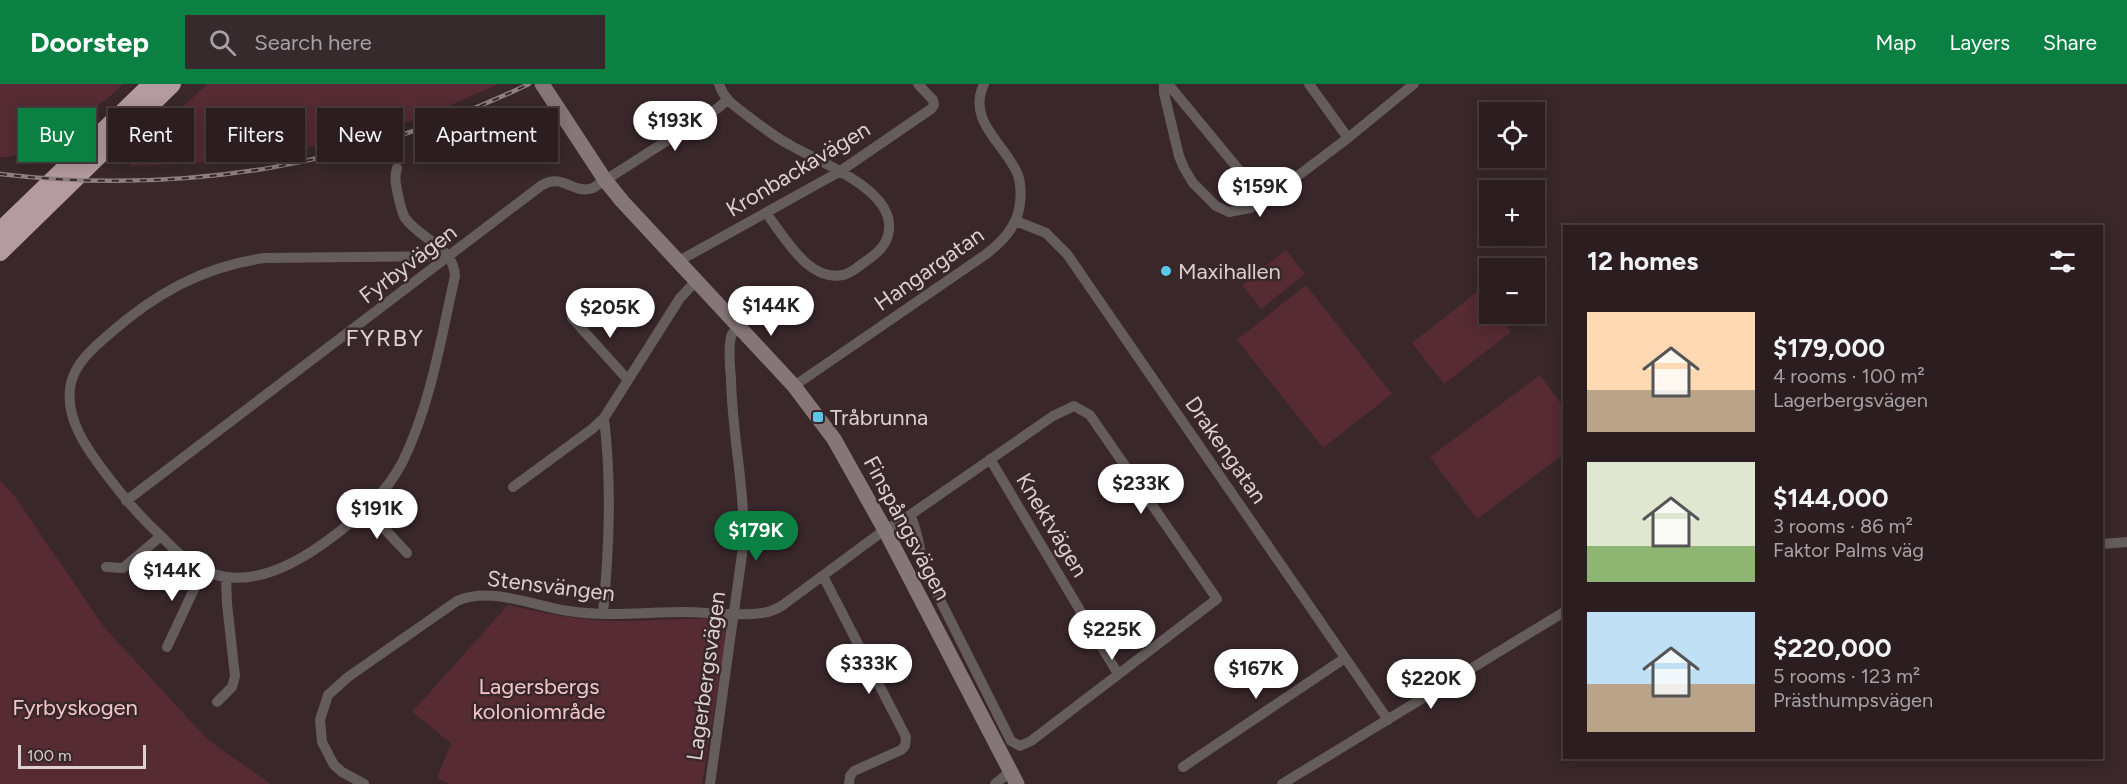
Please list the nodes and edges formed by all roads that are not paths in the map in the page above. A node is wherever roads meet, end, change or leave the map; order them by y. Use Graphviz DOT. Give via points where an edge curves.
graph roads {
  1 [pos="152,84"];
  2 [pos="172,84"];
  3 [pos="535,84"];
  4 [pos="542,84"];
  5 [pos="719,84"];
  6 [pos="918,84"];
  7 [pos="984,84"];
  8 [pos="1166,84"];
  9 [pos="1309,84"];
  10 [pos="1414,84"];
  11 [pos="727,100"];
  12 [pos="553,108"];
  13 [pos="554,108"];
  14 [pos="558,114"];
  15 [pos="1348,138"];
  16 [pos="397,168"];
  17 [pos="839,172"];
  18 [pos="605,180"];
  19 [pos="1263,199"];
  20 [pos="766,213"];
  21 [pos="1016,221"];
  22 [pos="0,231"];
  23 [pos="0,252"];
  24 [pos="450,256"];
  25 [pos="677,262"];
  26 [pos="696,281"];
  27 [pos="572,318"];
  28 [pos="739,327"];
  29 [pos="628,380"];
  30 [pos="794,386"];
  31 [pos="604,418"];
  32 [pos="990,459"];
  33 [pos="513,487"];
  34 [pos="126,501"];
  35 [pos="366,509"];
  36 [pos="910,515"];
  37 [pos="885,530"];
  38 [pos="161,536"];
  39 [pos="2127,542"];
  40 [pos="2103,544"];
  41 [pos="407,553"];
  42 [pos="106,567"];
  43 [pos="203,570"];
  44 [pos="823,576"];
  45 [pos="226,577"];
  46 [pos="735,613"];
  47 [pos="1563,613"];
  48 [pos="603,614"];
  49 [pos="167,647"];
  50 [pos="1345,657"];
  51 [pos="1119,674"];
  52 [pos="217,702"];
  53 [pos="1388,720"];
  54 [pos="1183,767"];
  55 [pos="1014,778"];
  56 [pos="364,784"];
  57 [pos="710,784"];
  58 [pos="849,784"];
  59 [pos="995,784"];
  60 [pos="1282,784"];
  1 -- 22 [label="highway"];
  2 -- 23 [label="highway"];
  3 -- 12 [label="main road, Finspångsvägen"];
  4 -- 13 [label="main road, Finspångsvägen"];
  5 -- 11 [label="street"];
  6 -- 17 [label="street, Kronbackavägen" via="934,105"];
  7 -- 21 [label="street" via="979,102 981,118 1013,166 1020,184"];
  8 -- 19 [label="street"];
  8 -- 19 [label="street" via="1179,156 1193,183 1216,206 1229,212 1250,208"];
  9 -- 15 [label="street"];
  10 -- 15 [label="street"];
  11 -- 17 [label="street" via="788,144"];
  11 -- 18 [label="street, Fyrbyvägen"];
  14 -- 18 [label="main road, Finspångsvägen"];
  15 -- 19 [label="street"];
  16 -- 24 [label="street" via="394,179 406,220"];
  17 -- 20 [label="street, Kronbackavägen"];
  17 -- 20 [label="street" via="877,198 889,224 889,234 881,249 850,272 828,275 808,266"];
  18 -- 24 [label="street, Fyrbyvägen" via="584,190 558,180 548,182"];
  18 -- 25 [label="main road, Finspångsvägen"];
  20 -- 25 [label="street, Kronbackavägen"];
  21 -- 30 [label="street, Hangargatan" via="1002,241 985,255"];
  21 -- 50 [label="street, Drakengatan" via="1046,233 1067,254"];
  24 -- 34 [label="street, Fyrbyvägen"];
  24 -- 34 [label="street" via="278,257 239,262 180,284 138,310 86,355 74,374 70,394 85,446"];
  24 -- 35 [label="street" via="455,276 419,423 398,470"];
  25 -- 26 [label="main road, Finspångsvägen"];
  26 -- 28 [label="main road, Finspångsvägen"];
  26 -- 29 [label="street" via="680,298"];
  27 -- 29 [label="street"];
  28 -- 30 [label="main road, Finspångsvägen"];
  28 -- 46 [label="street, Lagerbergsvägen" via="732,334 730,347 744,521"];
  29 -- 31 [label="street"];
  30 -- 37 [label="main road, Finspångsvägen" via="834,440"];
  31 -- 33 [label="street"];
  31 -- 48 [label="street" via="610,534"];
  32 -- 36 [label="street, Stensvängen"];
  32 -- 51 [label="street, Knektvägen"];
  32 -- 51 [label="street, Stensvängen" via="1074,406 1090,415 1217,599"];
  34 -- 38 [label="street"];
  35 -- 41 [label="street"];
  35 -- 45 [label="street" via="285,567 255,577"];
  36 -- 37 [label="street, Stensvängen"];
  36 -- 51 [label="street" via="925,570 1011,741 1020,746 1032,741"];
  37 -- 44 [label="street, Stensvängen"];
  37 -- 55 [label="main road, Finspångsvägen"];
  38 -- 42 [label="street" via="123,568"];
  38 -- 43 [label="street" via="192,565"];
  39 -- 40 [label="street"];
  43 -- 45 [label="street"];
  43 -- 49 [label="street"];
  44 -- 46 [label="street, Stensvängen" via="777,609 762,614"];
  44 -- 58 [label="street" via="906,737 901,750 854,771"];
  45 -- 52 [label="street" via="235,676 232,687"];
  46 -- 48 [label="street, Stensvängen"];
  46 -- 57 [label="street, Lagerbergsvägen"];
  47 -- 53 [label="street"];
  48 -- 56 [label="street, Stensvängen" via="566,611 484,594 466,597 348,676 324,703 320,734 334,765"];
  50 -- 53 [label="street, Drakengatan"];
  50 -- 54 [label="street"];
  53 -- 60 [label="street"];
  55 -- 59 [label="street"];
}
